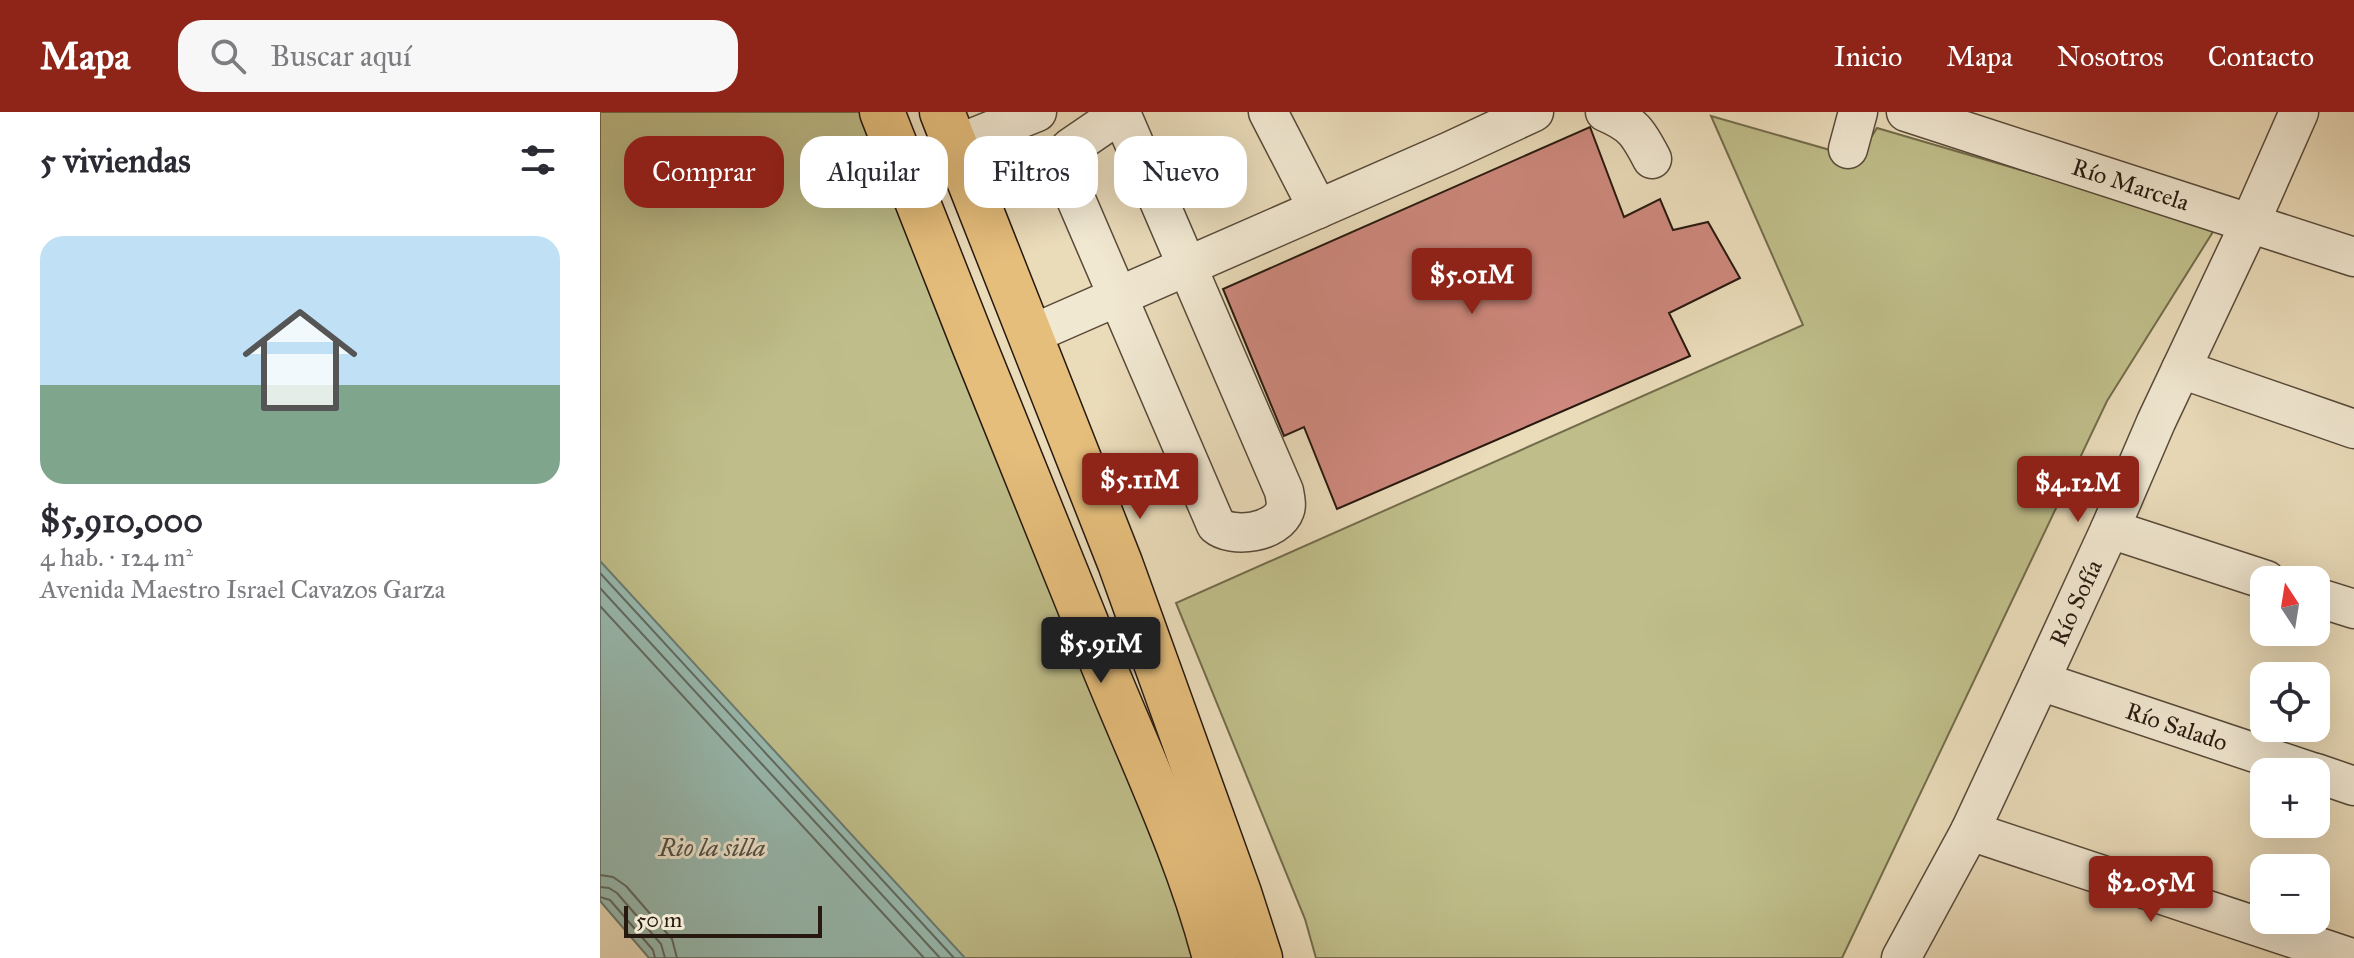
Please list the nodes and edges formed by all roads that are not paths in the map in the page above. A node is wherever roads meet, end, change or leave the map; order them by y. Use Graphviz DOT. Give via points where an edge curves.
graph roads {
  1 [pos="882,112"];
  2 [pos="1037,112"];
  3 [pos="1268,112"];
  4 [pos="1534,112"];
  5 [pos="1605,112"];
  6 [pos="1858,112"];
  7 [pos="1906,112"];
  8 [pos="2299,112"];
  9 [pos="1120,113"];
  10 [pos="949,128"];
  11 [pos="1848,149"];
  12 [pos="1652,159"];
  13 [pos="1318,209"];
  14 [pos="2250,223"];
  15 [pos="2354,257"];
  16 [pos="1186,266"];
  17 [pos="1116,297"];
  18 [pos="1030,335"];
  19 [pos="2181,369"];
  20 [pos="2354,429"];
  21 [pos="2110,529"];
  22 [pos="2250,575"];
  23 [pos="2330,601"];
  24 [pos="2354,609"];
  25 [pos="1081,611"];
  26 [pos="1156,660"];
  27 [pos="2040,681"];
  28 [pos="2269,758"];
  29 [pos="2330,778"];
  30 [pos="2354,786"];
  31 [pos="1970,831"];
  32 [pos="1215,958"];
  33 [pos="1260,958"];
  34 [pos="1901,958"];
  35 [pos="2352,958"];
  1 -- 25 [label="main road"];
  2 -- 10 [label="street"];
  3 -- 13 [label="street"];
  4 -- 13 [label="street"];
  5 -- 12 [label="street" via="1628,122"];
  6 -- 11 [label="street"];
  7 -- 14 [label="street, Río Marcela"];
  8 -- 14 [label="street, Río Sofía"];
  9 -- 16 [label="street"];
  9 -- 17 [label="street" via="1070,148 1065,168"];
  10 -- 18 [label="main road"];
  13 -- 16 [label="street"];
  14 -- 15 [label="street, Río Marcela"];
  14 -- 19 [label="street, Río Sofía"];
  16 -- 17 [label="street"];
  16 -- 17 [label="street" via="1284,491 1286,509 1271,525 1235,533 1216,525"];
  17 -- 18 [label="street"];
  18 -- 26 [label="main road"];
  19 -- 20 [label="street"];
  19 -- 21 [label="street, Río Sofía"];
  21 -- 22 [label="street"];
  21 -- 27 [label="street, Río Sofía"];
  23 -- 24 [label="street"];
  25 -- 26 [label="main road" via="1126,661"];
  25 -- 32 [label="main road" via="1161,799"];
  26 -- 33 [label="main road"];
  27 -- 28 [label="street, Río Salado"];
  27 -- 31 [label="street, Río Sofía"];
  29 -- 30 [label="street, Río Salado"];
  31 -- 34 [label="street, Río Sofía"];
  31 -- 35 [label="street"];
}
